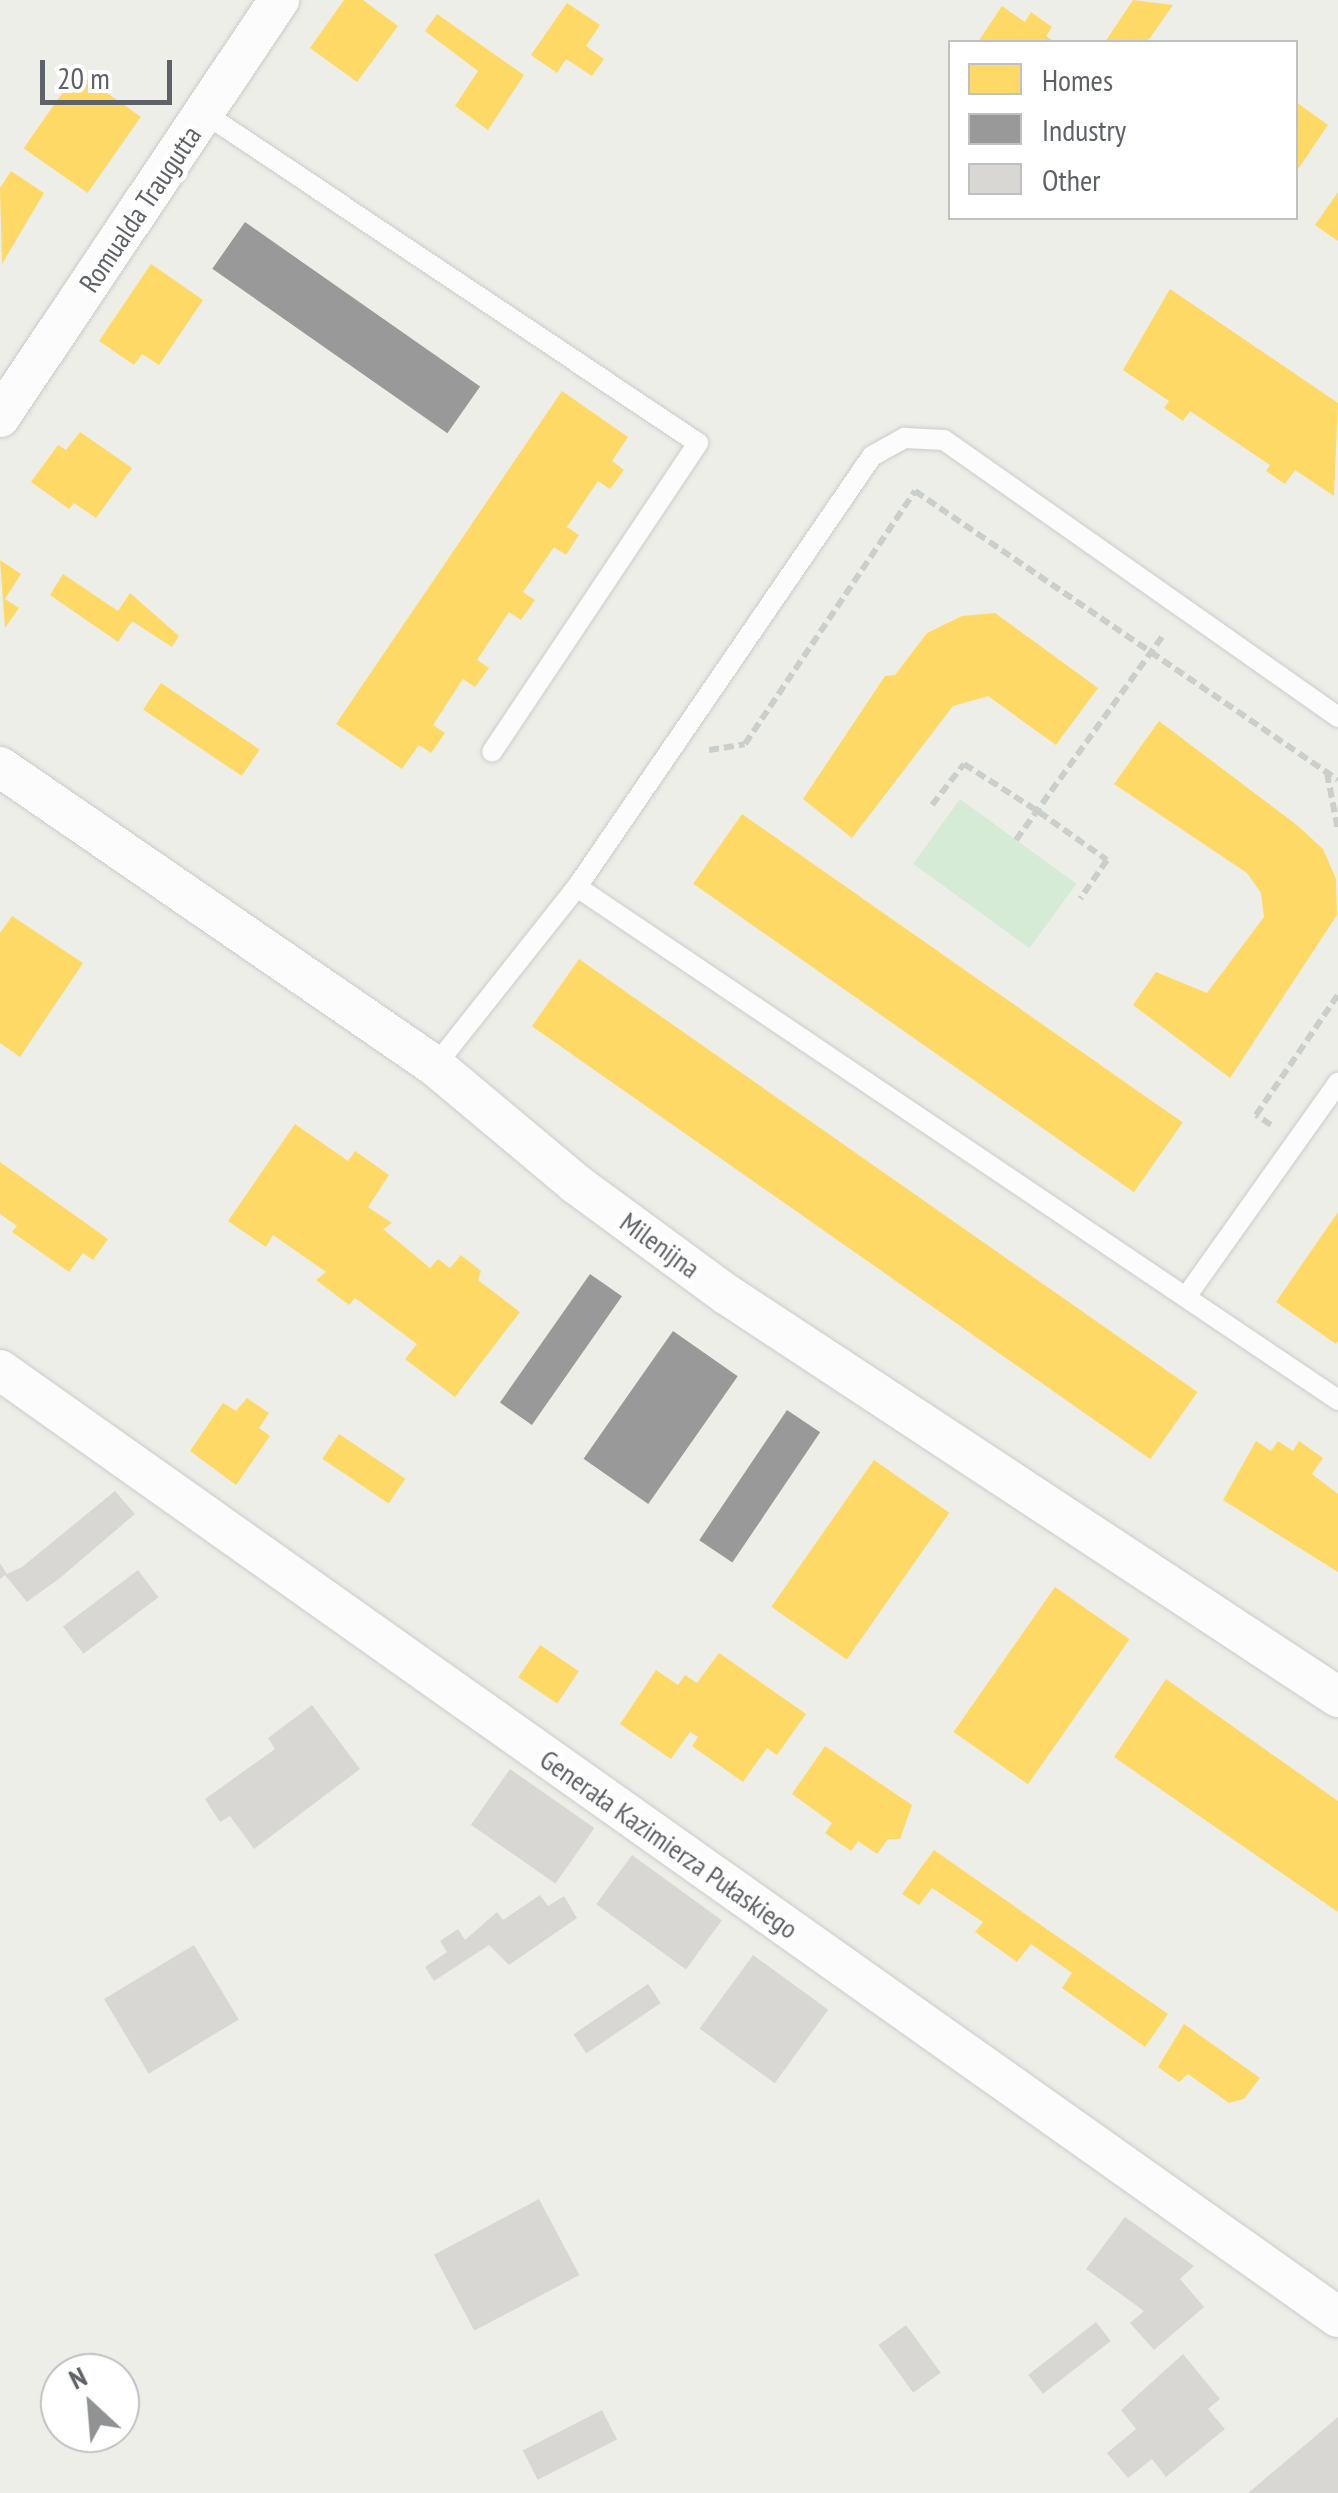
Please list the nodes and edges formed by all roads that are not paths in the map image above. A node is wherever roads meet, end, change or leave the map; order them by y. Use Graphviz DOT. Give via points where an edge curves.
graph roads {
  1 [pos="279,0"];
  2 [pos="204,113"];
  3 [pos="0,417"];
  4 [pos="1338,717"];
  5 [pos="492,752"];
  6 [pos="0,767"];
  7 [pos="577,887"];
  8 [pos="435,1066"];
  9 [pos="1338,1083"];
  10 [pos="1188,1294"];
  11 [pos="0,1370"];
  12 [pos="1338,1400"];
  13 [pos="1338,1697"];
  14 [pos="1338,2317"];
  1 -- 2 [label="street, Romualda Traugutta"];
  2 -- 3 [label="street, Romualda Traugutta"];
  2 -- 5 [label="lane" via="698,443"];
  4 -- 7 [label="lane" via="944,440 906,438 872,456"];
  6 -- 8 [label="street, Milenijna"];
  7 -- 8 [label="lane"];
  7 -- 10 [label="lane"];
  8 -- 13 [label="street, Milenijna" via="576,1184 726,1294"];
  9 -- 10 [label="lane"];
  10 -- 12 [label="lane"];
  11 -- 14 [label="street, Generała Kazimierza Pułaskiego"];
}
